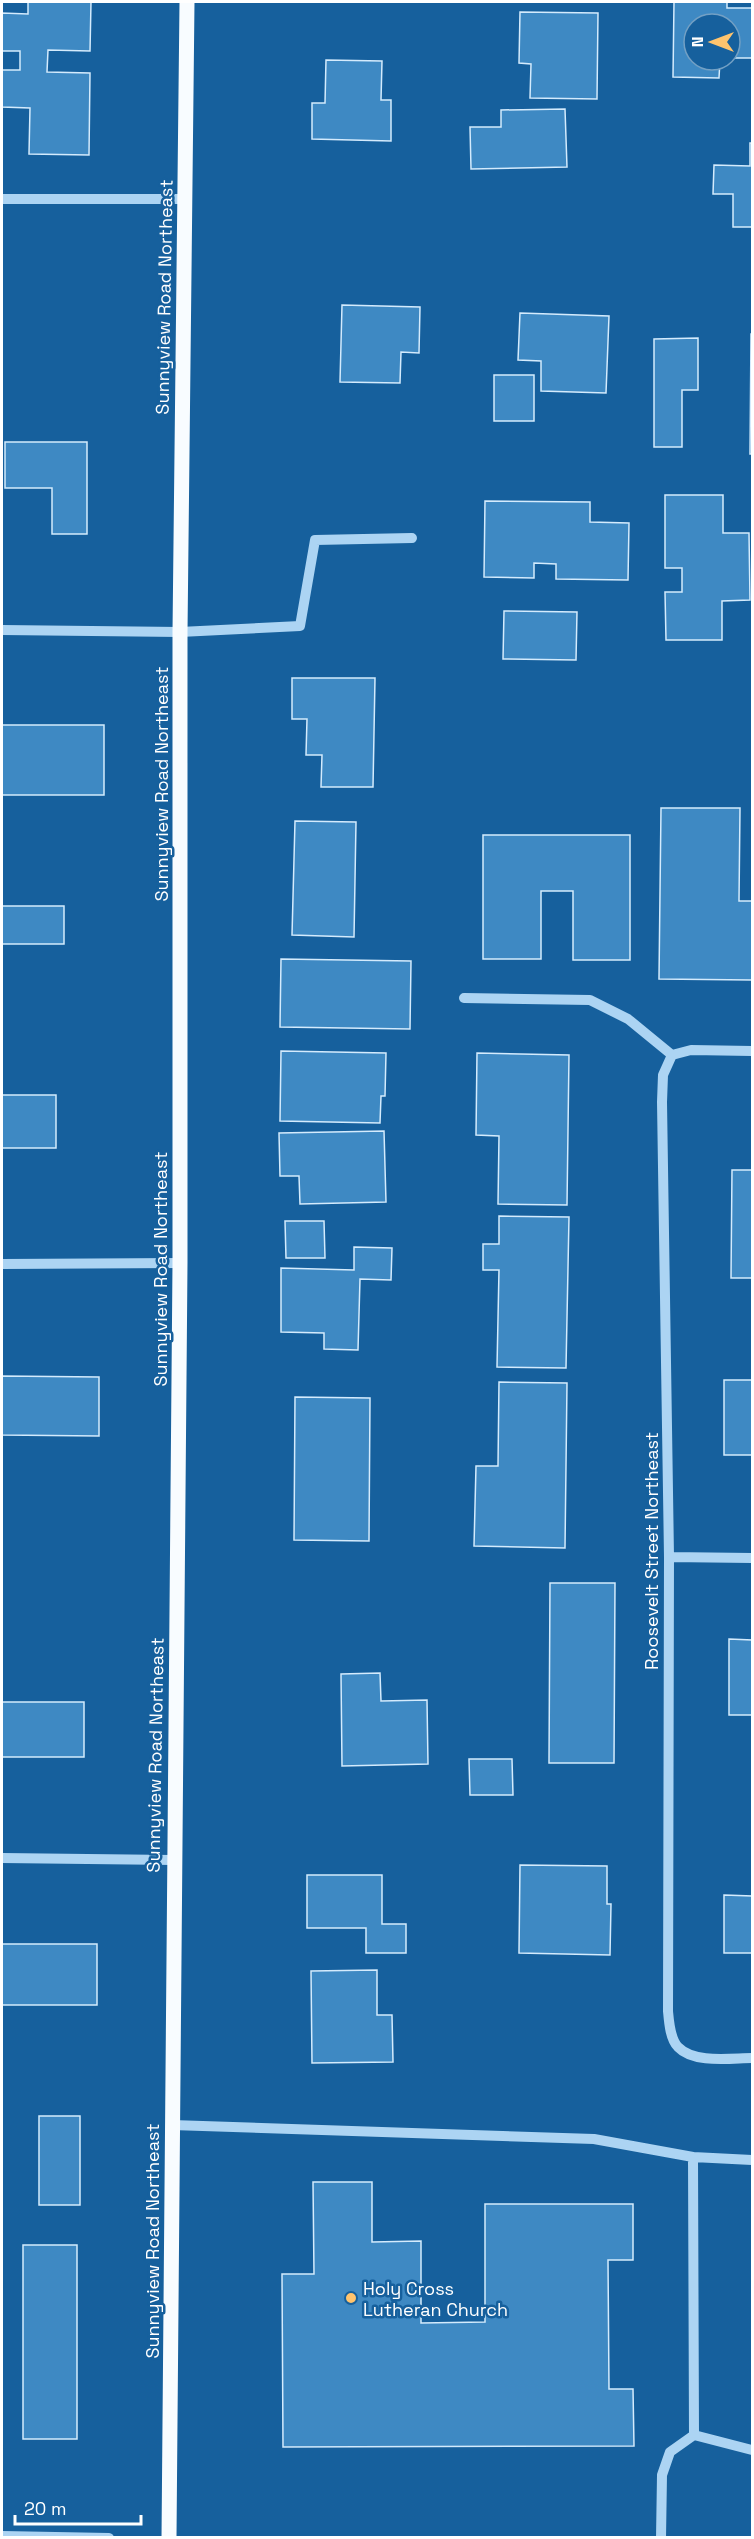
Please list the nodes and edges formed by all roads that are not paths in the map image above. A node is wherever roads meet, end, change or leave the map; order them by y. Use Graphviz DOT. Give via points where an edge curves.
graph roads {
  1 [pos="187,2"];
  2 [pos="2,199"];
  3 [pos="184,199"];
  4 [pos="412,538"];
  5 [pos="2,630"];
  6 [pos="180,632"];
  7 [pos="464,998"];
  8 [pos="753,1051"];
  9 [pos="672,1055"];
  10 [pos="180,1263"];
  11 [pos="2,1264"];
  12 [pos="669,1557"];
  13 [pos="753,1558"];
  14 [pos="2,1858"];
  15 [pos="173,1860"];
  16 [pos="753,2058"];
  17 [pos="172,2125"];
  18 [pos="693,2157"];
  19 [pos="753,2160"];
  20 [pos="694,2435"];
  21 [pos="753,2450"];
  22 [pos="2,2536"];
  23 [pos="109,2538"];
  24 [pos="169,2538"];
  25 [pos="661,2538"];
  1 -- 3 [label="main road, Sunnyview Road Northeast"];
  2 -- 3 [label="street"];
  3 -- 6 [label="main road, Sunnyview Road Northeast"];
  4 -- 6 [label="street" via="315,540 300,626"];
  5 -- 6 [label="street"];
  6 -- 10 [label="main road, Sunnyview Road Northeast"];
  7 -- 9 [label="street" via="590,1000 628,1019"];
  8 -- 9 [label="street" via="691,1050"];
  9 -- 12 [label="street, Roosevelt Street Northeast" via="663,1075 662,1101"];
  10 -- 11 [label="street"];
  10 -- 15 [label="main road, Sunnyview Road Northeast"];
  12 -- 13 [label="street"];
  12 -- 16 [label="street, Roosevelt Street Northeast" via="668,2011 678,2048 695,2056"];
  14 -- 15 [label="street"];
  15 -- 17 [label="main road, Sunnyview Road Northeast"];
  17 -- 18 [label="street" via="594,2139"];
  17 -- 24 [label="main road, Sunnyview Road Northeast"];
  18 -- 19 [label="street"];
  18 -- 20 [label="street"];
  20 -- 21 [label="street"];
  20 -- 25 [label="street" via="670,2452 662,2475"];
  22 -- 23 [label="street"];
}
